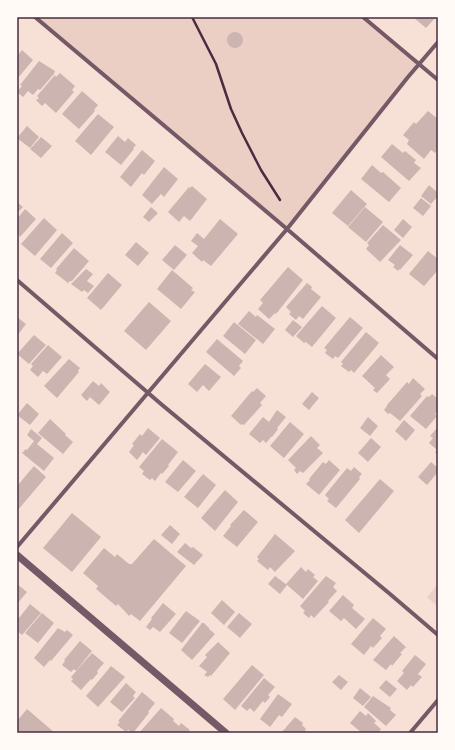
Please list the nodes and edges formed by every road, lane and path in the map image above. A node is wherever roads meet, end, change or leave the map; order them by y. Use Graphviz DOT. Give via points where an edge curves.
graph roads {
  1 [pos="35,17"];
  2 [pos="192,17"];
  3 [pos="363,17"];
  4 [pos="438,42"];
  5 [pos="419,64"];
  6 [pos="438,80"];
  7 [pos="280,200"];
  8 [pos="287,228"];
  9 [pos="17,280"];
  10 [pos="438,359"];
  11 [pos="148,393"];
  12 [pos="17,547"];
  13 [pos="17,555"];
  14 [pos="438,635"];
  15 [pos="438,700"];
  16 [pos="226,733"];
  17 [pos="410,733"];
  1 -- 8 [label="street"];
  2 -- 7 [label="path" via="216,64 242,133"];
  3 -- 5 [label="street"];
  4 -- 5 [label="street"];
  5 -- 6 [label="street"];
  5 -- 8 [label="street"];
  8 -- 10 [label="street"];
  8 -- 11 [label="street"];
  9 -- 11 [label="street"];
  11 -- 12 [label="street"];
  11 -- 14 [label="street"];
  13 -- 16 [label="street"];
  15 -- 17 [label="street"];
}
